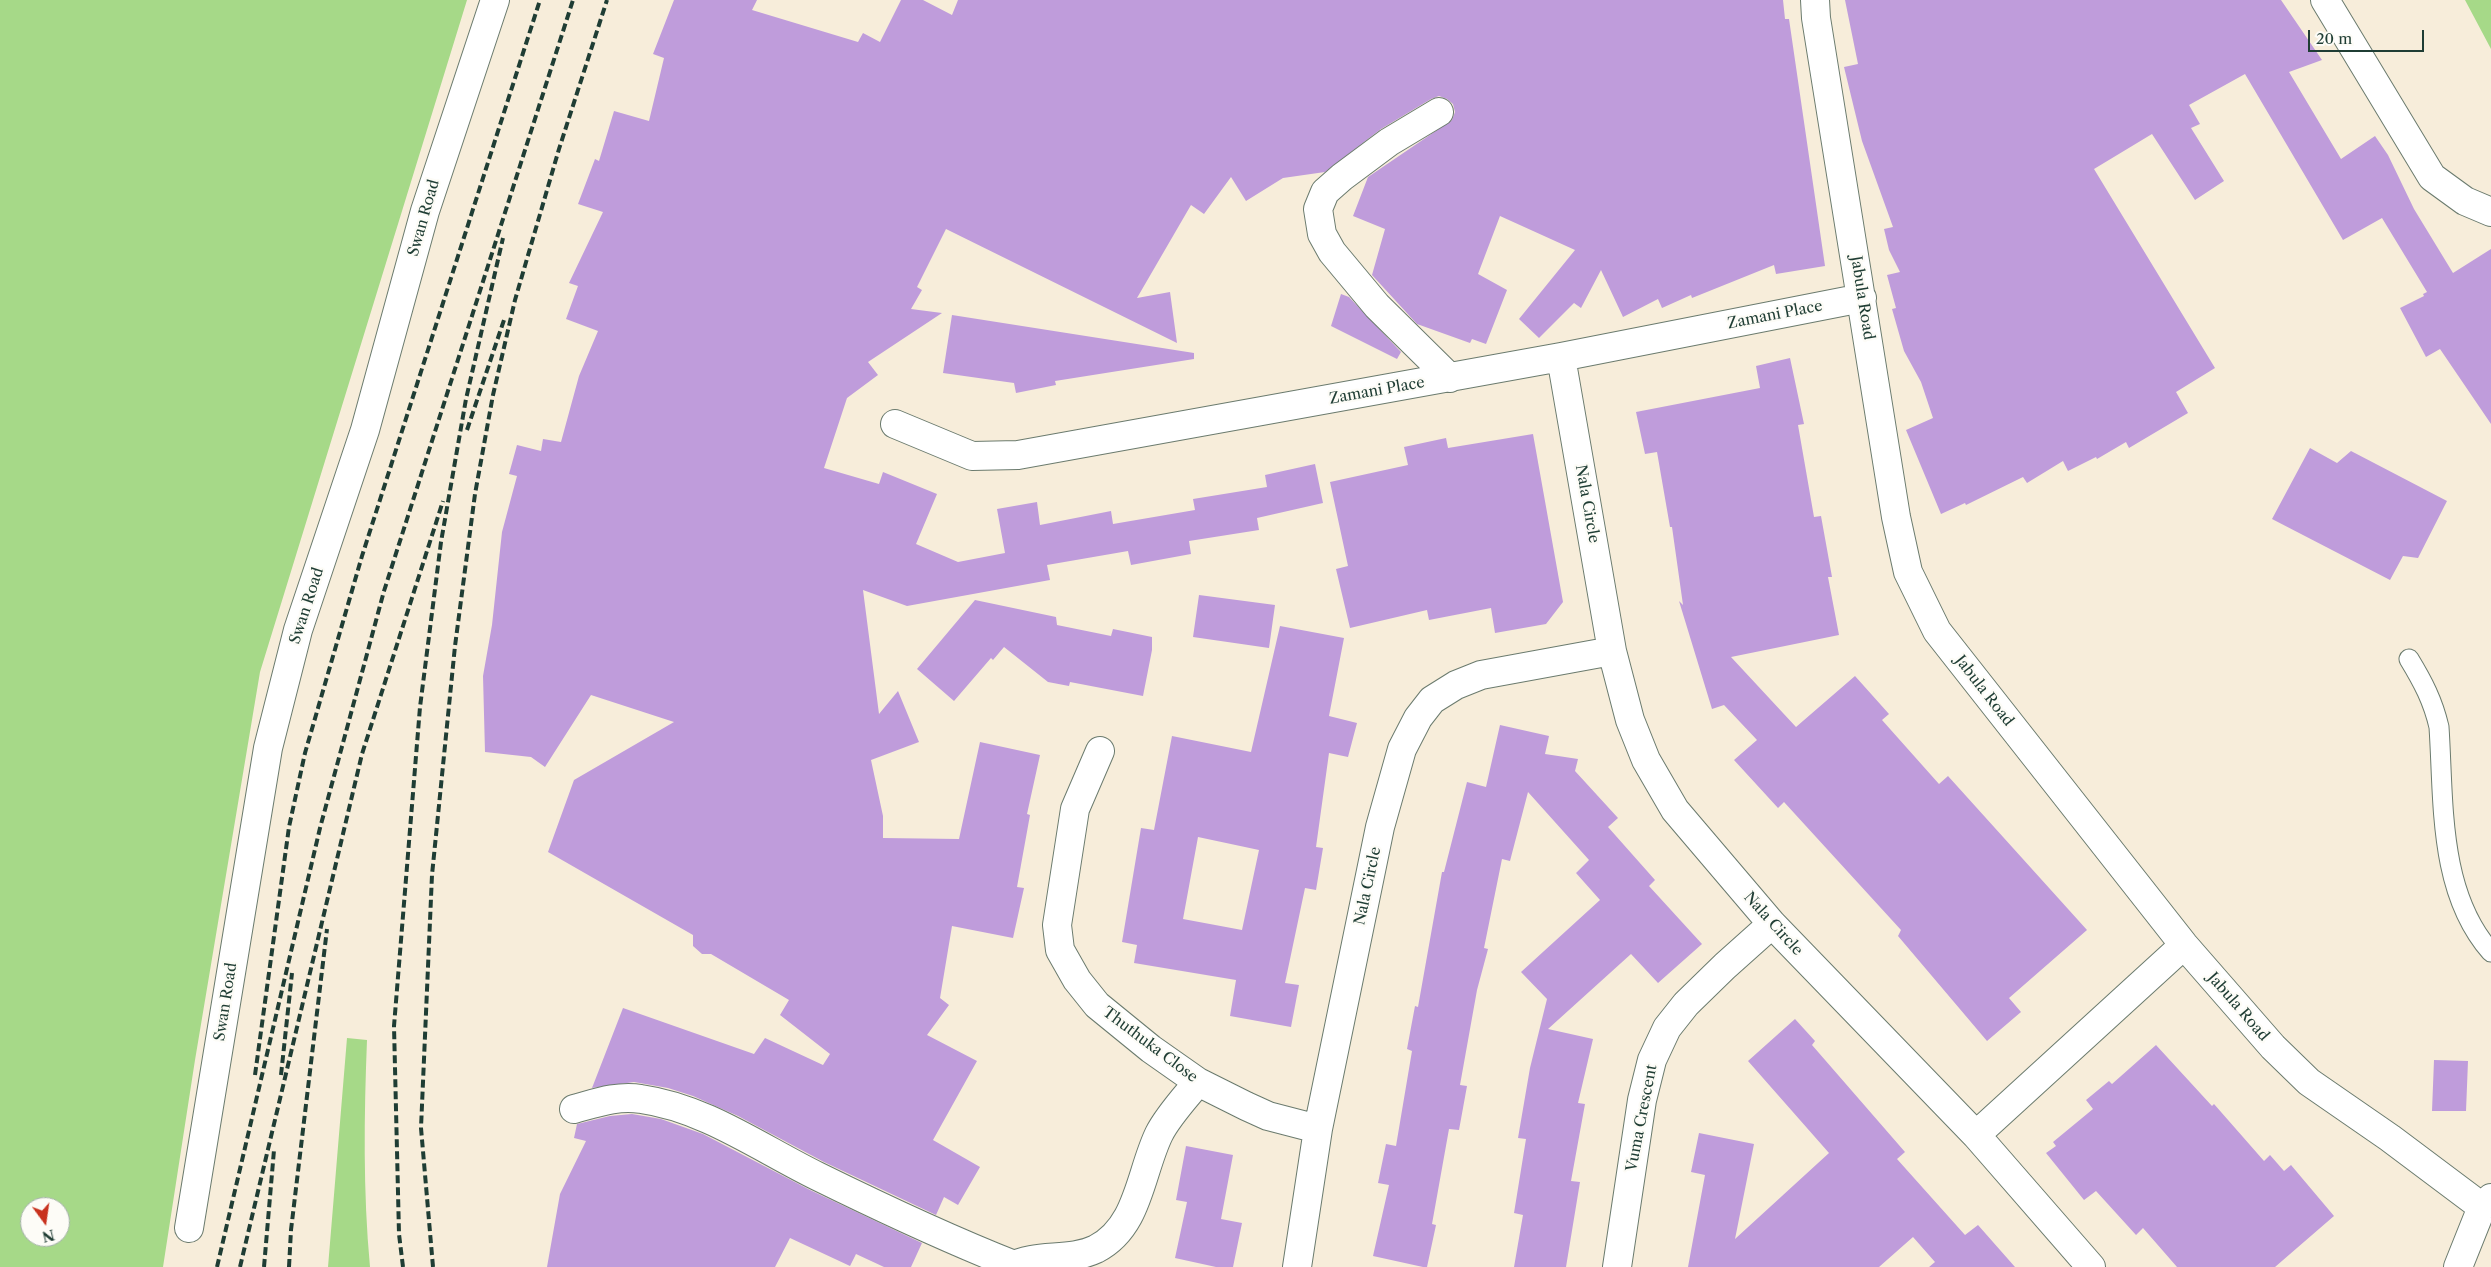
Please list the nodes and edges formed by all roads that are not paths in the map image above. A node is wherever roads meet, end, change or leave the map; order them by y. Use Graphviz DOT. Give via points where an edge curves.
graph roads {
  1 [pos="495,0"];
  2 [pos="1815,0"];
  3 [pos="2325,0"];
  4 [pos="1439,112"];
  5 [pos="2491,212"];
  6 [pos="1862,298"];
  7 [pos="1561,357"];
  8 [pos="1450,378"];
  9 [pos="895,424"];
  10 [pos="1612,651"];
  11 [pos="2409,659"];
  12 [pos="1100,751"];
  13 [pos="1772,924"];
  14 [pos="2184,945"];
  15 [pos="2491,952"];
  16 [pos="1198,1082"];
  17 [pos="574,1109"];
  18 [pos="1318,1129"];
  19 [pos="1976,1135"];
  20 [pos="2486,1203"];
  21 [pos="189,1228"];
  22 [pos="1012,1266"];
  23 [pos="1296,1267"];
  24 [pos="1617,1267"];
  25 [pos="2091,1267"];
  26 [pos="2458,1267"];
  1 -- 21 [label="street, Swan Road" via="425,211 365,430 298,630 268,748"];
  2 -- 6 [label="street, Jabula Road"];
  3 -- 5 [label="street" via="2432,178 2465,201"];
  4 -- 8 [label="street" via="1389,142 1342,177 1325,192 1318,209 1322,234 1332,252 1377,306"];
  6 -- 7 [label="street, Zamani Place"];
  6 -- 14 [label="street, Jabula Road" via="1896,517 1908,572 1937,631"];
  7 -- 8 [label="street, Zamani Place"];
  7 -- 10 [label="street, Nala Circle"];
  8 -- 9 [label="street, Zamani Place" via="1018,455 972,456"];
  10 -- 13 [label="street, Nala Circle" via="1630,720 1646,760 1670,802"];
  10 -- 18 [label="street, Nala Circle" via="1481,675 1432,700 1418,718 1402,749 1380,827"];
  11 -- 15 [label="lane" via="2427,687 2436,712 2450,868 2464,909"];
  12 -- 16 [label="street, Thuthuka Close" via="1075,809 1057,924 1060,950 1096,1005 1150,1049"];
  13 -- 19 [label="street, Nala Circle"];
  13 -- 24 [label="street, Vuma Crescent" via="1686,1004 1667,1028 1652,1060 1642,1100"];
  14 -- 19 [label="street"];
  14 -- 20 [label="street, Jabula Road" via="2273,1048 2309,1082"];
  16 -- 18 [label="street, Thuthuka Close" via="1268,1116"];
  16 -- 22 [label="street" via="1160,1133 1133,1208 1118,1233 1096,1249 1070,1258"];
  17 -- 22 [label="street" via="632,1098 700,1115 817,1176"];
  18 -- 23 [label="street, Nala Circle"];
  19 -- 25 [label="street, Nala Circle"];
  20 -- 26 [label="street"];
}
